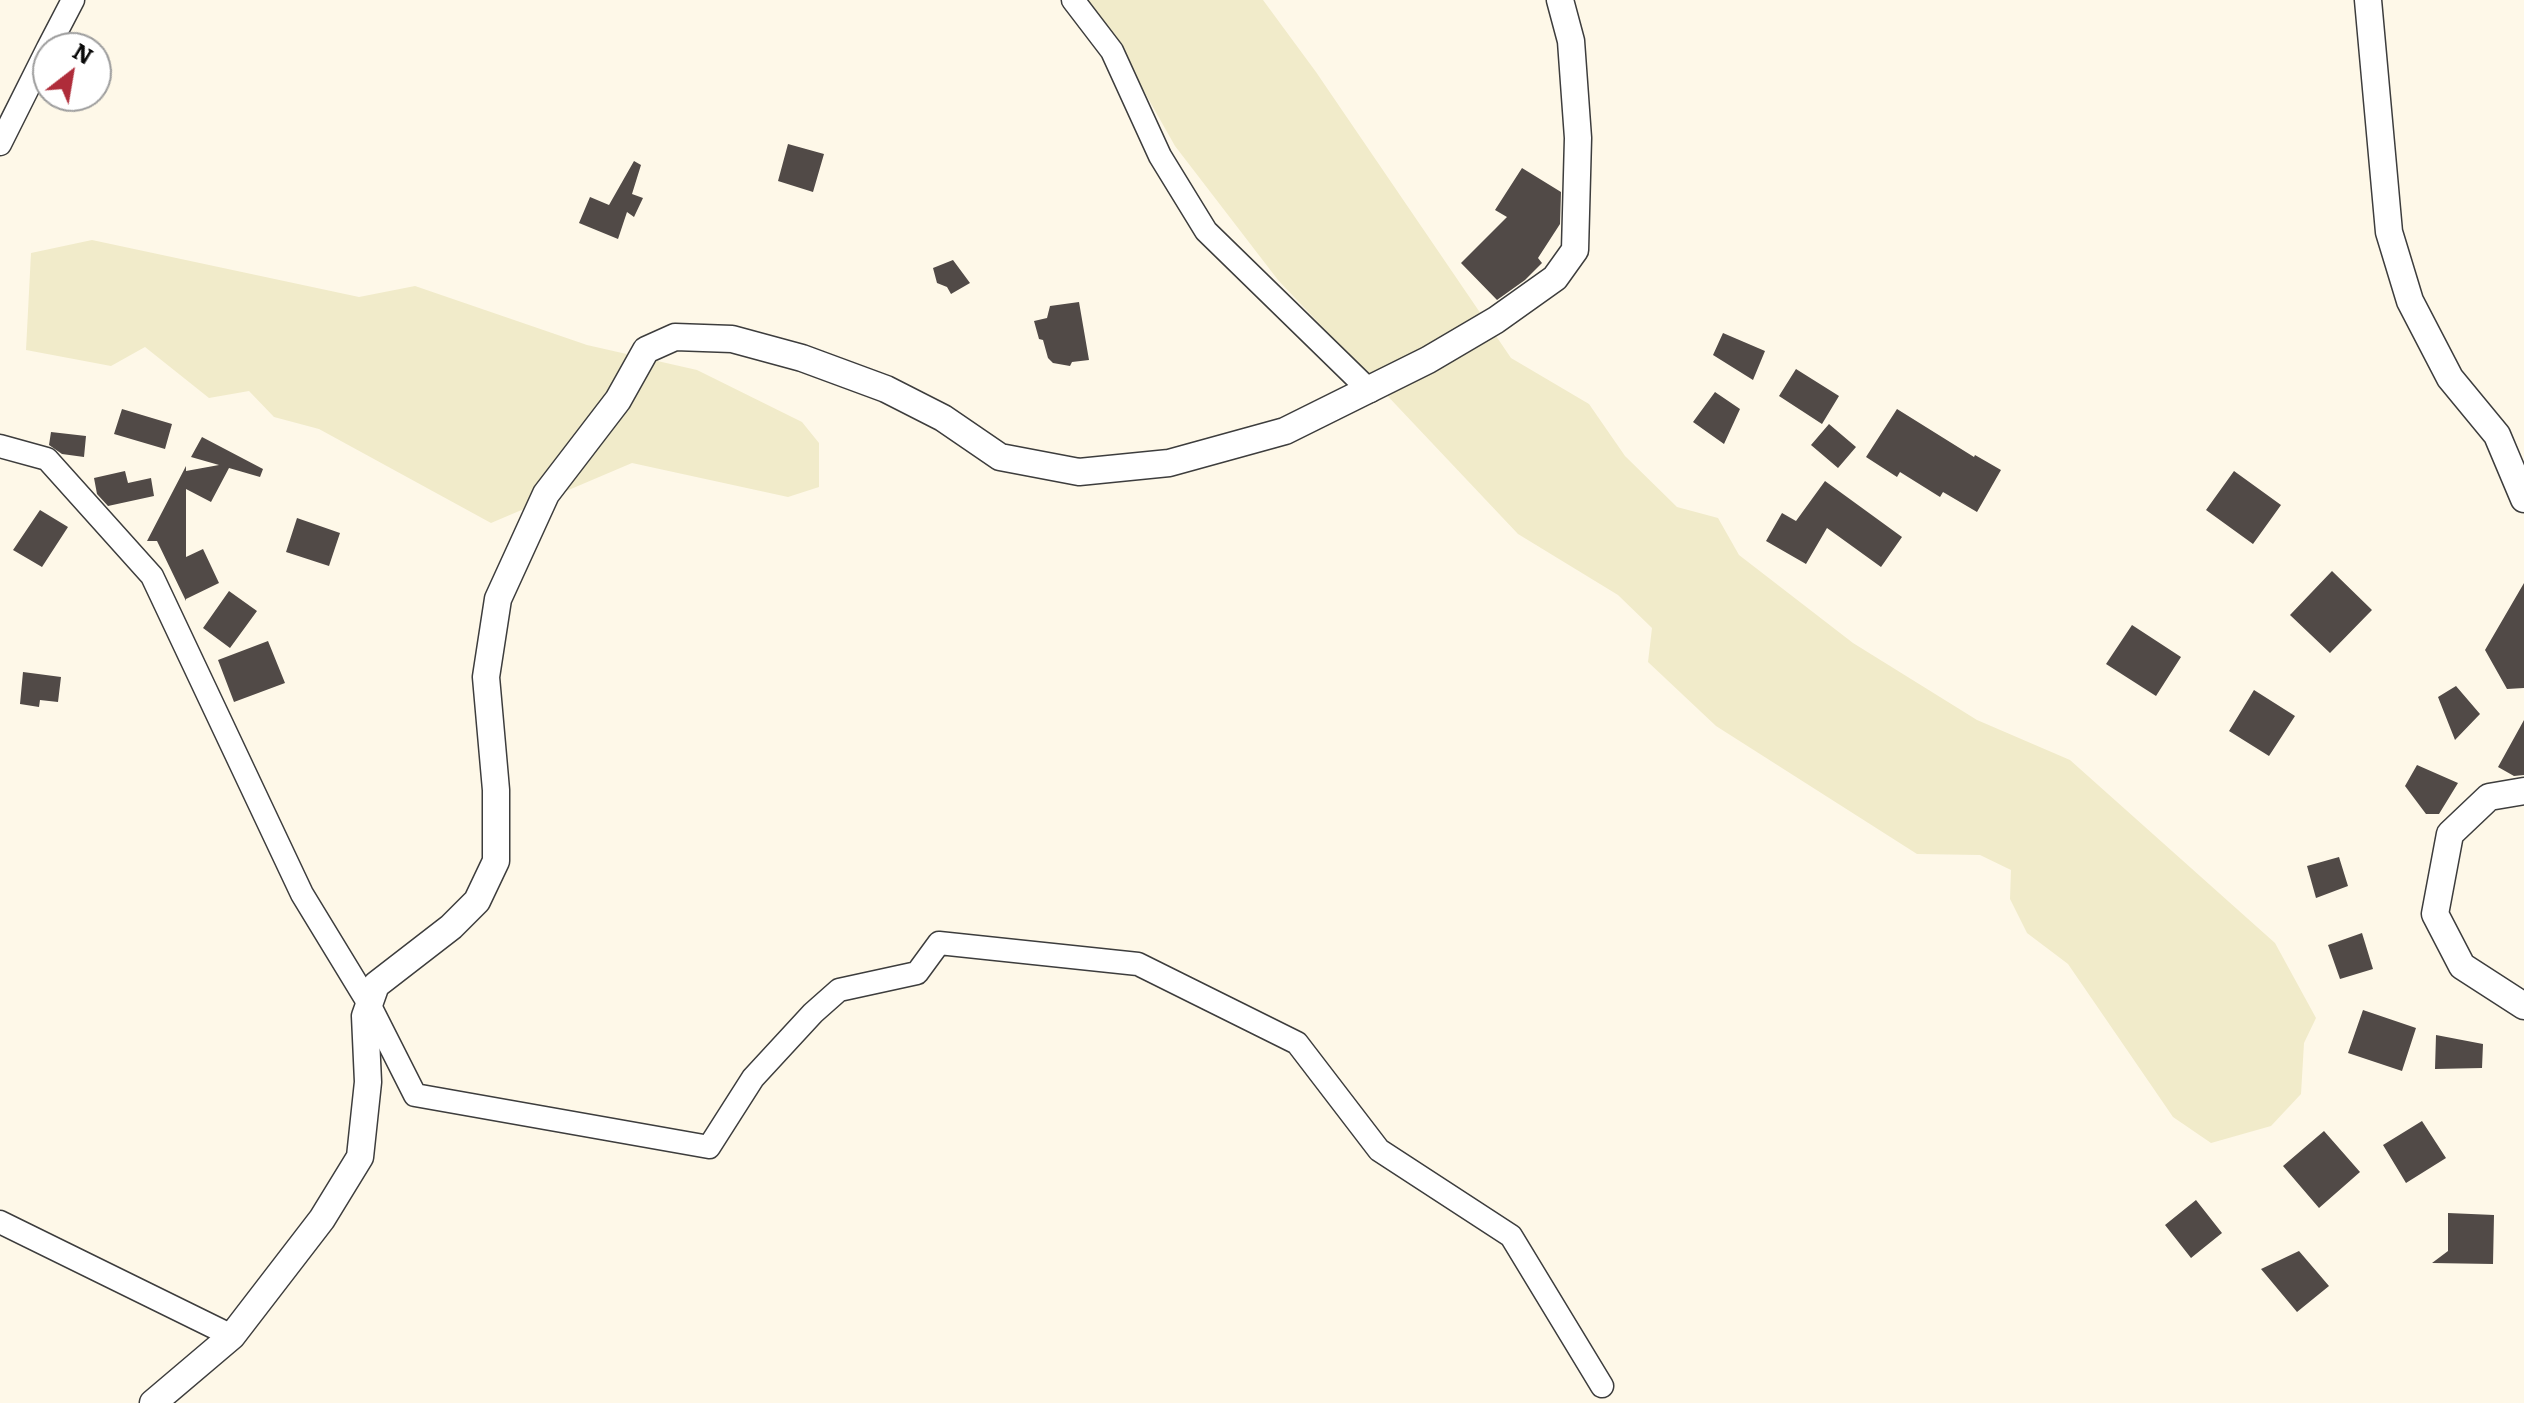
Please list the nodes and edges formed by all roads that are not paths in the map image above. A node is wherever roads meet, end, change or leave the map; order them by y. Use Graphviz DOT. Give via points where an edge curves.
graph roads {
  1 [pos="73,0"];
  2 [pos="1073,0"];
  3 [pos="1560,0"];
  4 [pos="2368,0"];
  5 [pos="56,32"];
  6 [pos="32,80"];
  7 [pos="0,144"];
  8 [pos="1370,391"];
  9 [pos="0,446"];
  10 [pos="2524,499"];
  11 [pos="2524,791"];
  12 [pos="369,1004"];
  13 [pos="2524,1006"];
  14 [pos="0,1222"];
  15 [pos="232,1336"];
  16 [pos="1602,1386"];
  17 [pos="153,1403"];
  1 -- 5 [label="street"];
  2 -- 8 [label="street" via="1112,51 1160,156 1206,231"];
  3 -- 8 [label="street" via="1571,41 1578,138 1575,250 1555,278 1496,320"];
  4 -- 10 [label="street" via="2389,232 2410,301 2450,378 2497,435"];
  6 -- 7 [label="street"];
  8 -- 12 [label="street" via="1285,431 1169,463 1079,472 1000,457 943,418 886,389 802,358 732,339 675,337 646,350 618,400 546,494 498,599 486,677 496,861 477,901 376,985"];
  9 -- 12 [label="street" via="47,459 152,576 302,894"];
  11 -- 13 [label="street" via="2489,797 2450,834 2435,914 2462,966"];
  12 -- 15 [label="street" via="360,1157 322,1219"];
  12 -- 16 [label="street" via="415,1095 709,1147 753,1078 813,1013 839,990 917,973 939,943 1138,964 1297,1043 1379,1150 1511,1236"];
  14 -- 15 [label="street"];
  15 -- 17 [label="street"];
}
